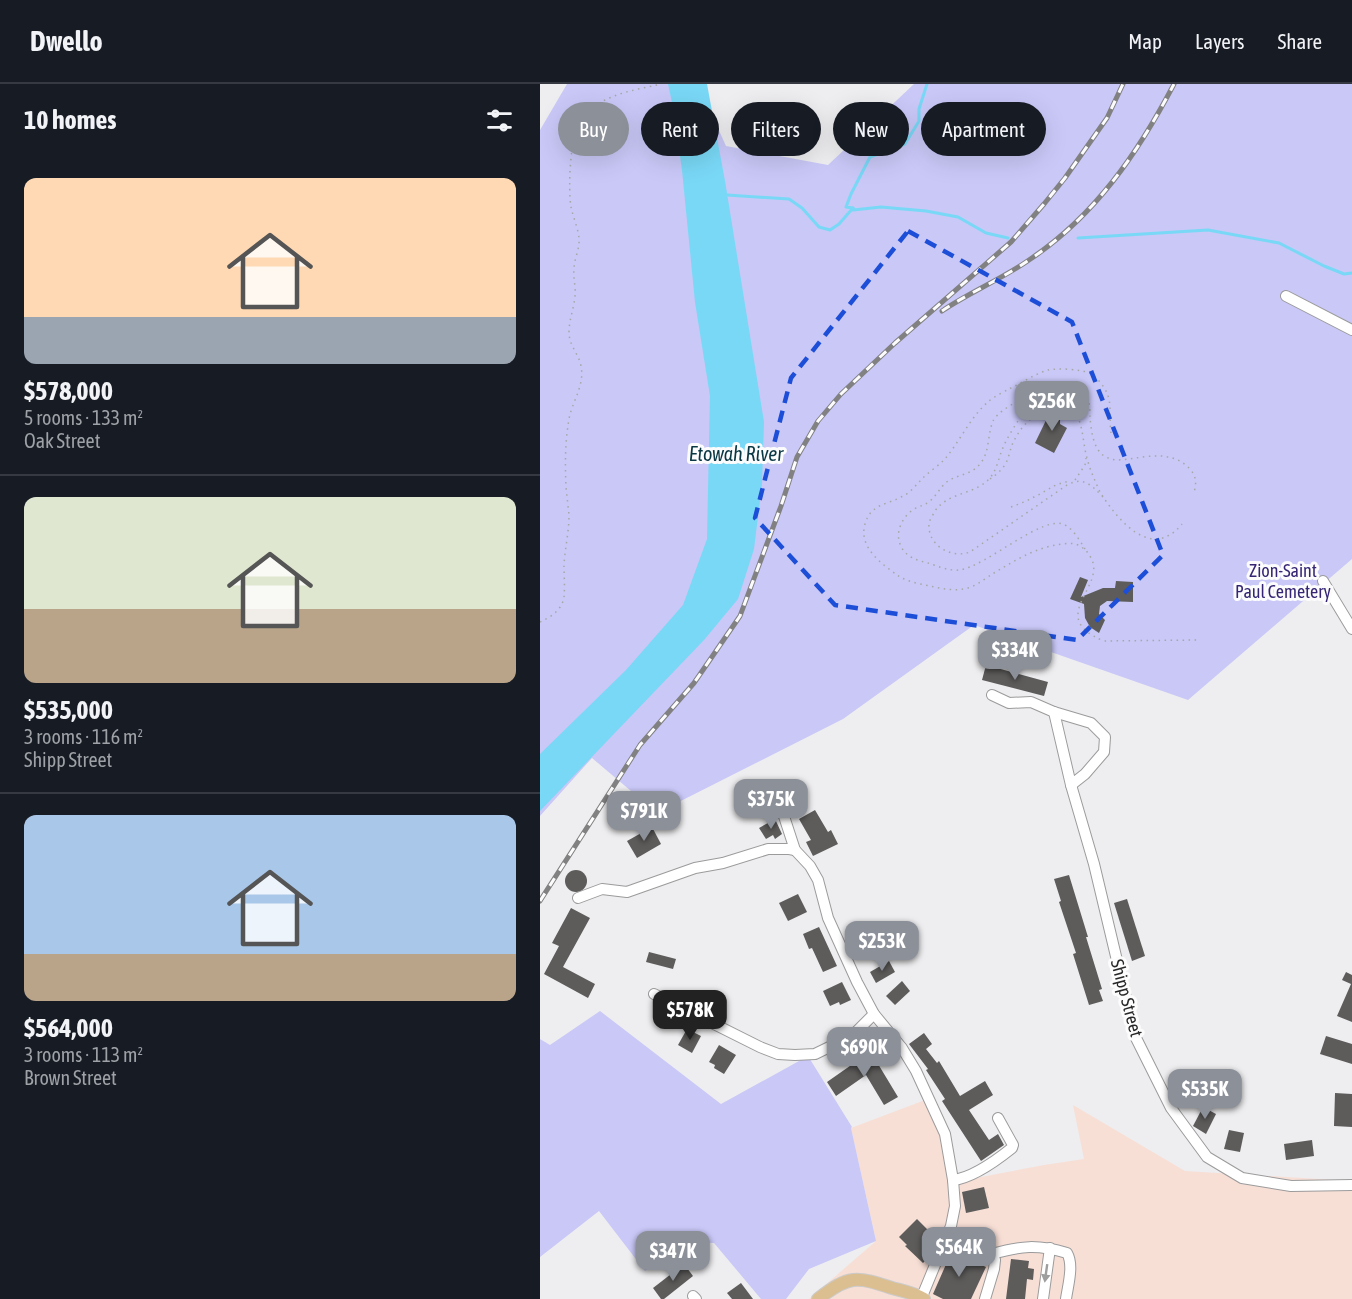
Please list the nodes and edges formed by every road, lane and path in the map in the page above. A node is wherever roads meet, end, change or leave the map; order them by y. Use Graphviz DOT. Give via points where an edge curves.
graph roads {
  1 [pos="661,84"];
  2 [pos="1286,296"];
  3 [pos="1352,330"];
  4 [pos="1049,411"];
  5 [pos="1110,433"];
  6 [pos="1086,456"];
  7 [pos="1074,481"];
  8 [pos="987,482"];
  9 [pos="1194,492"];
  10 [pos="1103,497"];
  11 [pos="1011,507"];
  12 [pos="1182,524"];
  13 [pos="1086,550"];
  14 [pos="1323,581"];
  15 [pos="540,622"];
  16 [pos="1352,629"];
  17 [pos="1199,640"];
  18 [pos="992,695"];
  19 [pos="1054,712"];
  20 [pos="1071,785"];
  21 [pos="779,801"];
  22 [pos="795,850"];
  23 [pos="578,898"];
  24 [pos="654,994"];
  25 [pos="874,1014"];
  26 [pos="998,1118"];
  27 [pos="953,1180"];
  28 [pos="1352,1185"];
  29 [pos="945,1239"];
  30 [pos="1050,1248"];
  31 [pos="992,1254"];
  32 [pos="922,1298"];
  33 [pos="818,1299"];
  34 [pos="985,1299"];
  35 [pos="1042,1299"];
  36 [pos="1066,1299"];
  1 -- 15 [label="path" via="624,93 592,108 577,128 573,145 571,204 579,237 569,333 581,377 567,432 564,597 556,612"];
  2 -- 3 [label="street"];
  4 -- 8 [label="path" via="1026,423 1006,463"];
  5 -- 13 [label="path" via="1107,392 1099,381 1090,373 1050,369 988,401 943,461 903,496 877,507 864,525 867,546 885,567 903,579 948,590 972,586 1043,547 1076,544"];
  6 -- 7 [label="path"];
  6 -- 8 [label="path" via="1077,416 1068,405 1051,401 1019,419"];
  6 -- 10 [label="path"];
  7 -- 8 [label="path" via="970,552 954,554 943,550 929,530 929,521 937,508"];
  7 -- 10 [label="path" via="1092,486"];
  7 -- 11 [label="path" via="1052,486"];
  9 -- 13 [label="path" via="1197,480 1181,461 1152,455 1118,460 1106,457 1094,442 1089,403 1084,394 1076,388 1055,386 998,414 981,463 972,472 949,481 925,505 908,514 898,535 909,558 957,571 998,553 1035,530 1059,523 1066,525"];
  10 -- 12 [label="path" via="1127,527 1146,538 1163,538"];
  13 -- 17 [label="path" via="1094,570 1078,614 1084,630 1092,637 1104,641"];
  14 -- 16 [label="street"];
  18 -- 19 [label="street" via="1008,703 1031,702"];
  19 -- 20 [label="street, Shipp Street"];
  19 -- 20 [label="street" via="1091,723 1105,737 1100,758"];
  20 -- 28 [label="street, Shipp Street" via="1135,1036 1171,1108 1207,1157 1242,1178 1291,1186"];
  21 -- 22 [label="street"];
  22 -- 23 [label="street" via="768,849 695,868 627,892 602,889"];
  22 -- 25 [label="street" via="818,879 828,918"];
  24 -- 25 [label="street" via="778,1054 815,1054 852,1036"];
  25 -- 27 [label="street" via="902,1048 924,1089 945,1134"];
  26 -- 27 [label="street" via="1012,1148 970,1175"];
  27 -- 29 [label="street" via="954,1206"];
  29 -- 31 [label="street"];
  29 -- 32 [label="street"];
  30 -- 31 [label="street" via="1031,1246"];
  30 -- 35 [label="street, one-way"];
  30 -- 36 [label="street" via="1067,1253 1070,1258"];
  31 -- 34 [label="street" via="994,1269"];
  32 -- 33 [label="main road" via="862,1279 840,1283"];
}
